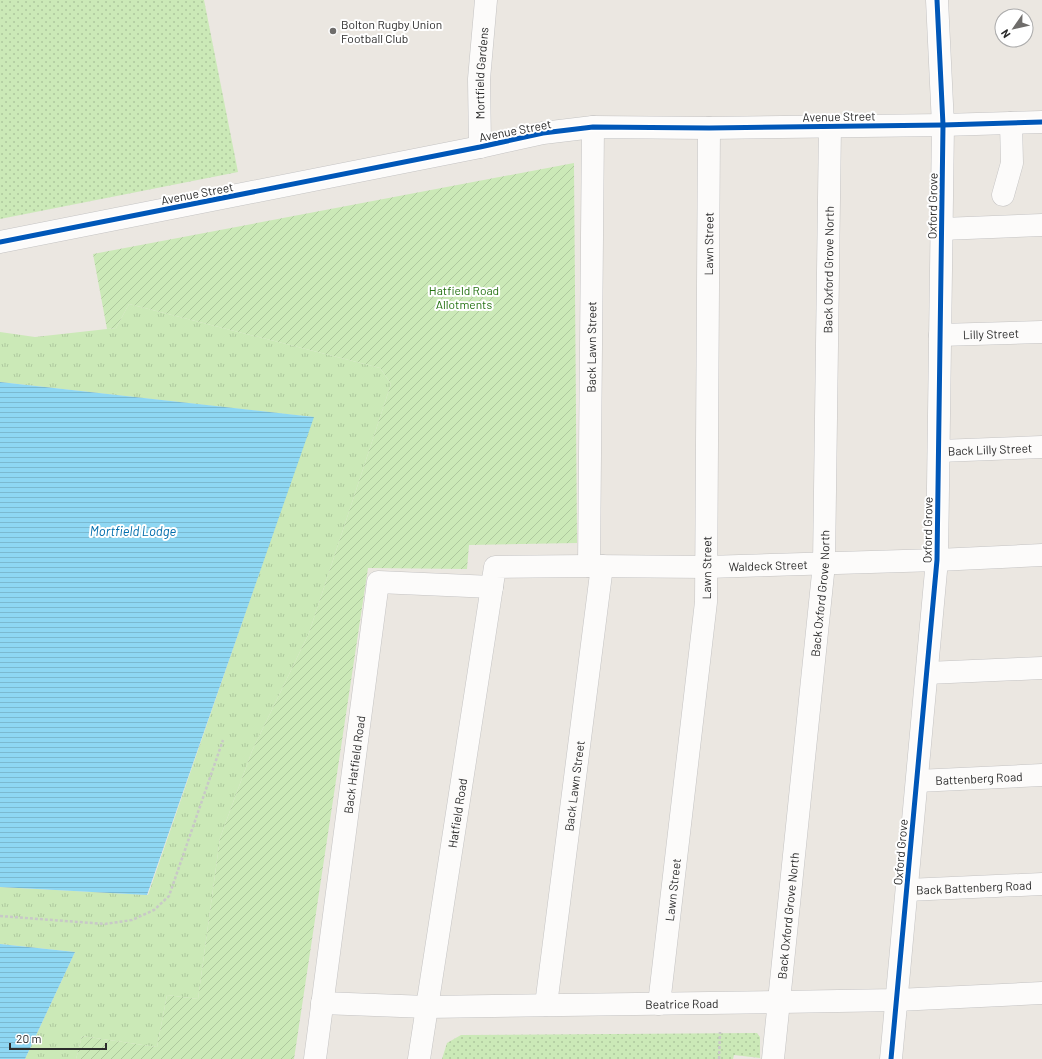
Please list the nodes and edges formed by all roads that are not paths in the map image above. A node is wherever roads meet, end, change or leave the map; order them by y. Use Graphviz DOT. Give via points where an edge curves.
graph roads {
  1 [pos="486,0"];
  2 [pos="937,0"];
  3 [pos="1042,122"];
  4 [pos="1011,123"];
  5 [pos="943,125"];
  6 [pos="830,126"];
  7 [pos="593,127"];
  8 [pos="709,128"];
  9 [pos="480,147"];
  10 [pos="1004,195"];
  11 [pos="1042,225"];
  12 [pos="942,229"];
  13 [pos="0,242"];
  14 [pos="1042,332"];
  15 [pos="940,335"];
  16 [pos="1042,447"];
  17 [pos="939,452"];
  18 [pos="1042,555"];
  19 [pos="938,560"];
  20 [pos="824,564"];
  21 [pos="595,566"];
  22 [pos="707,567"];
  23 [pos="493,577"];
  24 [pos="1042,668"];
  25 [pos="927,673"];
  26 [pos="1042,775"];
  27 [pos="917,781"];
  28 [pos="1042,884"];
  29 [pos="907,890"];
  30 [pos="1042,993"];
  31 [pos="897,1000"];
  32 [pos="780,1002"];
  33 [pos="322,1003"];
  34 [pos="659,1004"];
  35 [pos="546,1005"];
  36 [pos="427,1007"];
  37 [pos="315,1059"];
  38 [pos="419,1059"];
  39 [pos="773,1059"];
  40 [pos="891,1059"];
  1 -- 9 [label="street, Mortfield Gardens" via="479,79"];
  2 -- 5 [label="street, Oxford Grove"];
  3 -- 4 [label="street, Avenue Street"];
  4 -- 5 [label="street, Avenue Street"];
  4 -- 10 [label="street" via="1012,163"];
  5 -- 6 [label="street, Avenue Street"];
  5 -- 12 [label="street, Oxford Grove"];
  6 -- 8 [label="street, Avenue Street"];
  6 -- 20 [label="street, Back Oxford Grove North"];
  7 -- 8 [label="street, Avenue Street"];
  7 -- 9 [label="street, Avenue Street" via="543,133"];
  7 -- 21 [label="street, Back Lawn Street"];
  8 -- 22 [label="street, Lawn Street"];
  9 -- 13 [label="street, Avenue Street"];
  11 -- 12 [label="street"];
  12 -- 15 [label="street, Oxford Grove"];
  14 -- 15 [label="street, Lilly Street"];
  15 -- 17 [label="street, Oxford Grove"];
  16 -- 17 [label="street, Back Lilly Street"];
  17 -- 19 [label="street, Oxford Grove"];
  18 -- 19 [label="street, Waldeck Street"];
  19 -- 20 [label="street, Waldeck Street"];
  19 -- 25 [label="street, Oxford Grove"];
  20 -- 22 [label="street, Waldeck Street"];
  20 -- 32 [label="street, Back Oxford Grove North"];
  21 -- 22 [label="street, Waldeck Street"];
  21 -- 23 [label="street, Waldeck Street"];
  21 -- 35 [label="street, Back Lawn Street"];
  22 -- 34 [label="street, Lawn Street" via="706,602"];
  23 -- 33 [label="street, Back Hatfield Road" via="378,582"];
  23 -- 36 [label="street, Hatfield Road"];
  24 -- 25 [label="street"];
  25 -- 27 [label="street, Oxford Grove"];
  26 -- 27 [label="street, Battenberg Road"];
  27 -- 29 [label="street, Oxford Grove"];
  28 -- 29 [label="street, Back Battenberg Road"];
  29 -- 31 [label="street, Oxford Grove"];
  30 -- 31 [label="street, Beatrice Road"];
  31 -- 32 [label="street, Beatrice Road"];
  31 -- 40 [label="street, Oxford Grove"];
  32 -- 34 [label="street, Beatrice Road"];
  32 -- 39 [label="street, Back Oxford Grove North"];
  33 -- 36 [label="street, Beatrice Road"];
  33 -- 37 [label="street, Back Hatfield Road"];
  34 -- 35 [label="street, Beatrice Road"];
  35 -- 36 [label="street, Beatrice Road"];
  36 -- 38 [label="street, Hatfield Road"];
}
